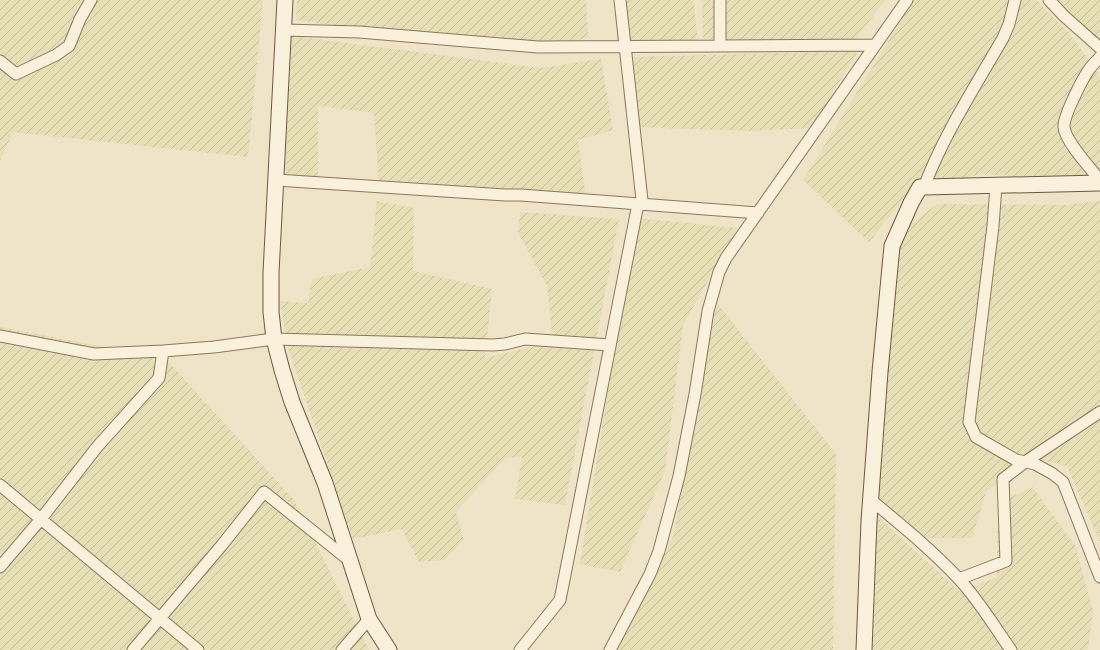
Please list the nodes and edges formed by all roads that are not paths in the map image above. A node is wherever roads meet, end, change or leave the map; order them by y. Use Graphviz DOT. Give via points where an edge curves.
graph roads {
  1 [pos="91,0"];
  2 [pos="285,0"];
  3 [pos="620,0"];
  4 [pos="720,0"];
  5 [pos="907,0"];
  6 [pos="1015,0"];
  7 [pos="1049,0"];
  8 [pos="283,30"];
  9 [pos="720,45"];
  10 [pos="875,45"];
  11 [pos="625,47"];
  12 [pos="1100,48"];
  13 [pos="1100,57"];
  14 [pos="0,61"];
  15 [pos="276,180"];
  16 [pos="1100,180"];
  17 [pos="1100,183"];
  18 [pos="996,186"];
  19 [pos="924,187"];
  20 [pos="639,205"];
  21 [pos="758,214"];
  22 [pos="0,336"];
  23 [pos="274,339"];
  24 [pos="610,345"];
  25 [pos="163,351"];
  26 [pos="1100,412"];
  27 [pos="1025,462"];
  28 [pos="0,485"];
  29 [pos="871,500"];
  30 [pos="41,519"];
  31 [pos="350,561"];
  32 [pos="0,567"];
  33 [pos="1100,577"];
  34 [pos="959,579"];
  35 [pos="160,618"];
  36 [pos="369,619"];
  37 [pos="133,650"];
  38 [pos="198,650"];
  39 [pos="342,650"];
  40 [pos="389,650"];
  41 [pos="520,650"];
  42 [pos="610,650"];
  43 [pos="864,650"];
  44 [pos="1011,650"];
  1 -- 14 [label="street" via="69,46 56,55 16,74"];
  2 -- 8 [label="street"];
  3 -- 11 [label="street"];
  4 -- 9 [label="street"];
  5 -- 10 [label="street"];
  6 -- 19 [label="street" via="1003,38 952,126"];
  7 -- 12 [label="street"];
  8 -- 11 [label="street" via="359,32 538,47"];
  8 -- 15 [label="street"];
  9 -- 10 [label="street"];
  9 -- 11 [label="street"];
  10 -- 21 [label="street"];
  11 -- 20 [label="street" via="642,200"];
  13 -- 16 [label="street" via="1088,70 1070,106 1064,127 1066,136"];
  15 -- 20 [label="street"];
  15 -- 23 [label="street" via="271,273"];
  17 -- 18 [label="street"];
  18 -- 19 [label="street"];
  18 -- 27 [label="street" via="969,422 976,437 1016,460"];
  19 -- 29 [label="street" via="920,187 911,203 892,246"];
  20 -- 21 [label="street"];
  20 -- 24 [label="street"];
  21 -- 42 [label="street" via="726,258 719,272 708,312 679,476 659,550 650,574"];
  22 -- 25 [label="street" via="94,354"];
  23 -- 24 [label="street" via="493,345 525,338"];
  23 -- 25 [label="street"];
  23 -- 31 [label="street" via="292,402 325,483"];
  24 -- 41 [label="street" via="560,600"];
  25 -- 30 [label="street" via="159,378 97,447"];
  26 -- 27 [label="street"];
  27 -- 33 [label="street" via="1036,464 1063,482"];
  27 -- 34 [label="street" via="1003,479 1006,561"];
  28 -- 30 [label="street"];
  29 -- 34 [label="street" via="929,549"];
  29 -- 43 [label="street"];
  30 -- 32 [label="street"];
  30 -- 35 [label="street"];
  31 -- 35 [label="street" via="264,492"];
  31 -- 36 [label="street"];
  34 -- 44 [label="street"];
  35 -- 37 [label="street"];
  35 -- 38 [label="street"];
  36 -- 39 [label="street"];
  36 -- 40 [label="street"];
}
